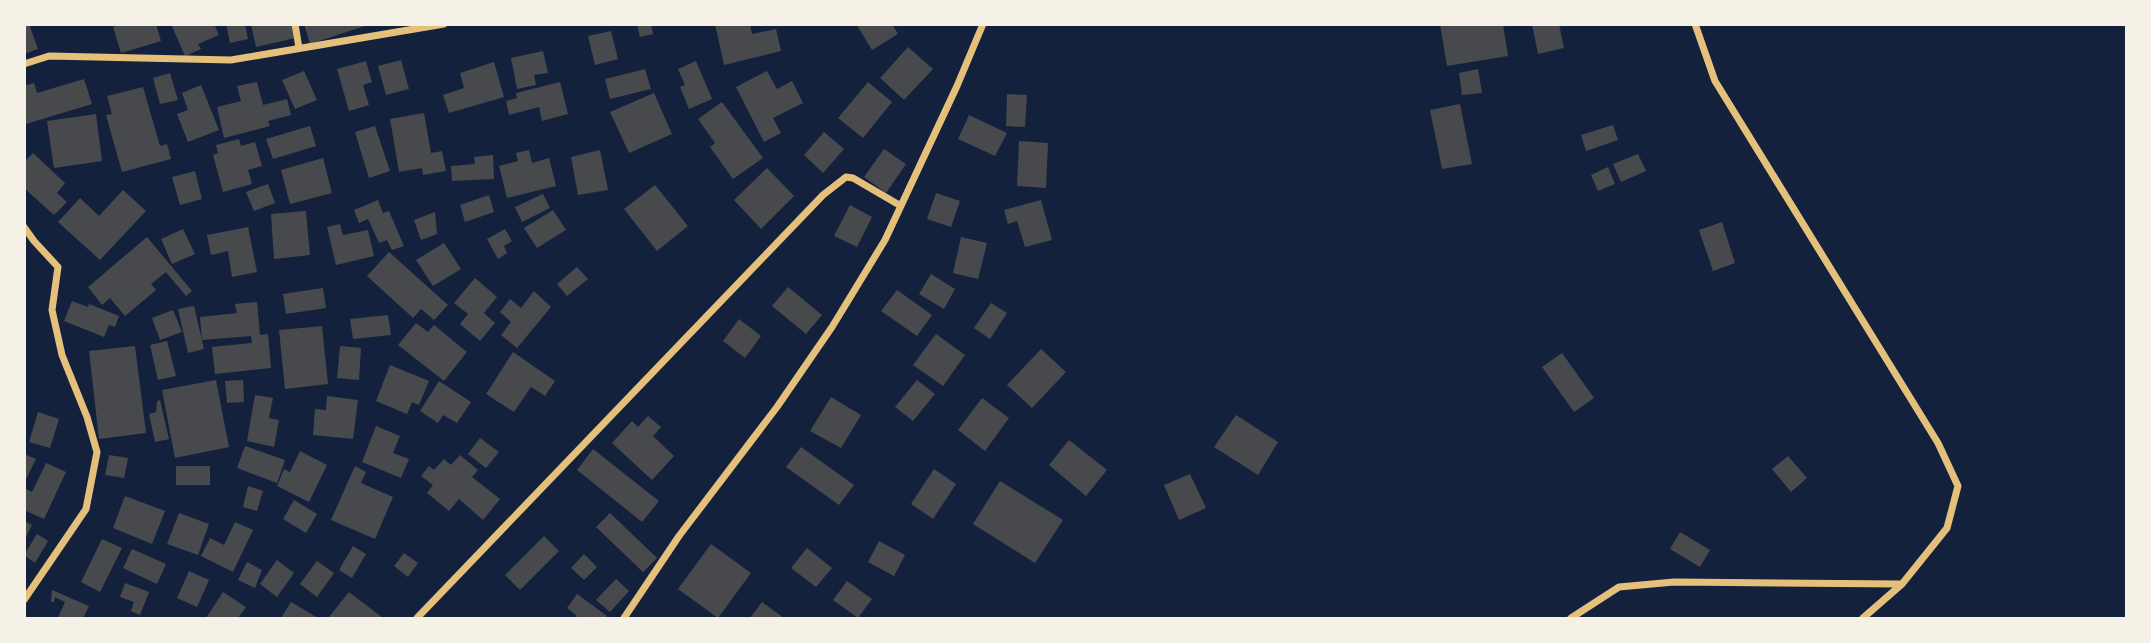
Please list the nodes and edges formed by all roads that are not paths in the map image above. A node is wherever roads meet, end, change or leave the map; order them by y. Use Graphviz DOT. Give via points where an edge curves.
graph roads {
  1 [pos="295,24"];
  2 [pos="444,24"];
  3 [pos="983,24"];
  4 [pos="1695,24"];
  5 [pos="299,48"];
  6 [pos="24,64"];
  7 [pos="901,206"];
  8 [pos="24,227"];
  9 [pos="1902,584"];
  10 [pos="24,600"];
  11 [pos="417,618"];
  12 [pos="624,618"];
  13 [pos="1571,618"];
  14 [pos="1863,618"];
  1 -- 5 [label="street"];
  2 -- 5 [label="street"];
  3 -- 7 [label="street"];
  4 -- 9 [label="street" via="1714,81 1938,443 1958,486 1947,528"];
  5 -- 6 [label="street" via="231,60 49,56"];
  7 -- 11 [label="street" via="853,178 846,177 824,195"];
  7 -- 12 [label="street" via="886,240 832,327"];
  8 -- 10 [label="street" via="58,267 52,310 62,355 97,452 86,509"];
  9 -- 13 [label="street" via="1674,582 1619,587"];
  9 -- 14 [label="street"];
}
